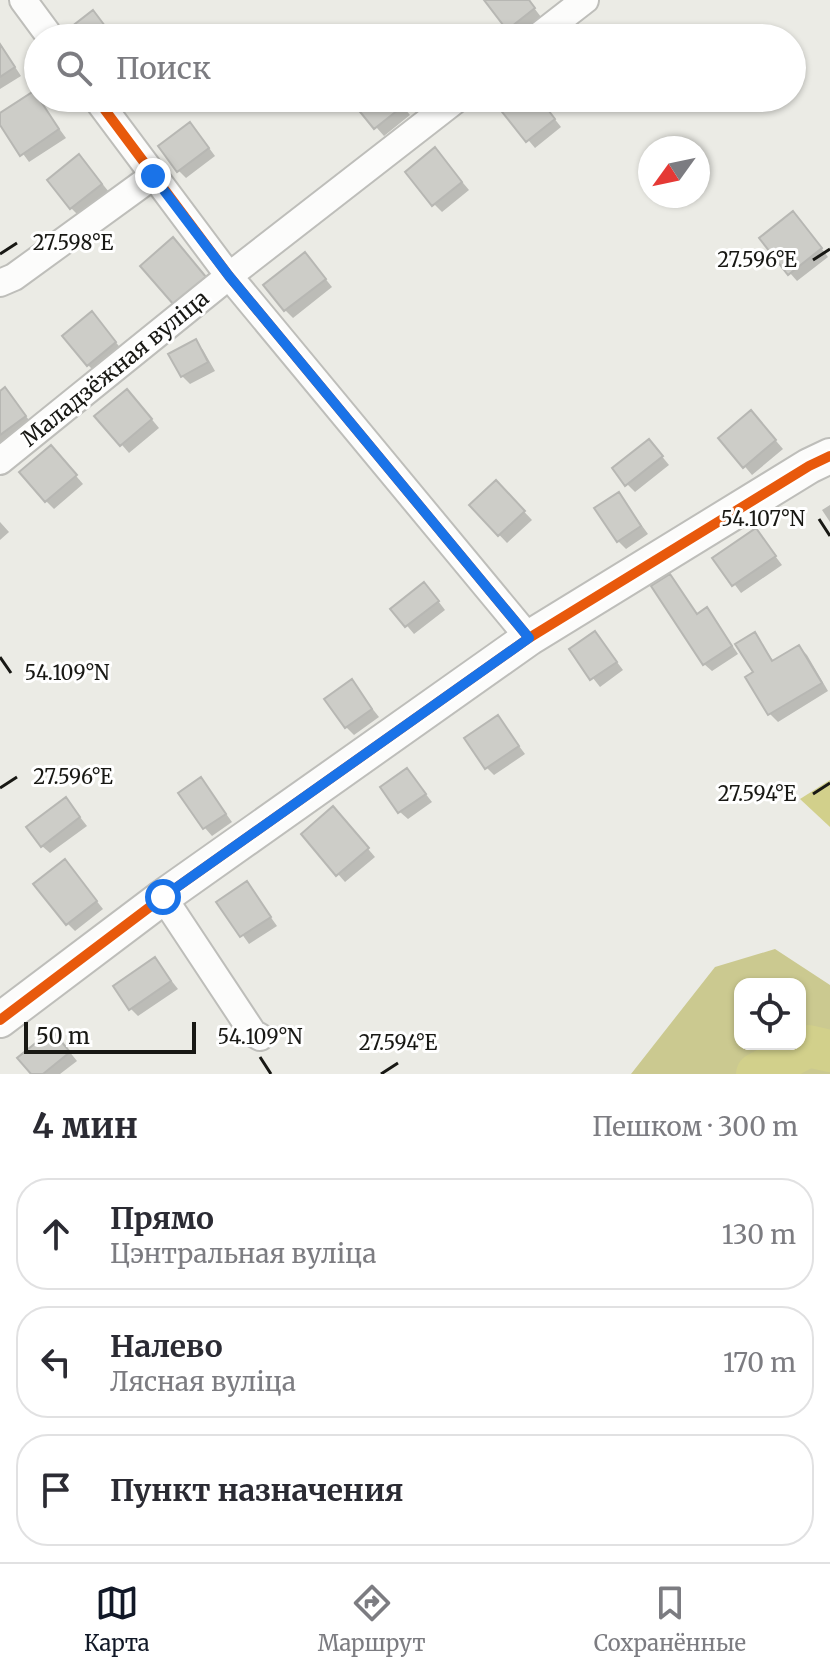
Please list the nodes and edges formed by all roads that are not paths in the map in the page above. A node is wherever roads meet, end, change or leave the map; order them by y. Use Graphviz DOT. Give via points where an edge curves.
graph roads {
  1 [pos="23,0"];
  2 [pos="585,0"];
  3 [pos="41,24"];
  4 [pos="554,24"];
  5 [pos="106,112"];
  6 [pos="440,112"];
  7 [pos="153,176"];
  8 [pos="229,276"];
  9 [pos="0,283"];
  10 [pos="830,456"];
  11 [pos="0,461"];
  12 [pos="529,638"];
  13 [pos="163,897"];
  14 [pos="0,1020"];
  15 [pos="260,1037"];
  1 -- 3 [label="street"];
  2 -- 4 [label="street"];
  5 -- 7 [label="street"];
  6 -- 8 [label="street, Маладзёжная вуліца"];
  7 -- 8 [label="street"];
  7 -- 9 [label="street"];
  8 -- 11 [label="street, Маладзёжная вуліца"];
  8 -- 12 [label="street"];
  10 -- 12 [label="street"];
  12 -- 13 [label="street"];
  13 -- 14 [label="street"];
  13 -- 15 [label="street"];
}
